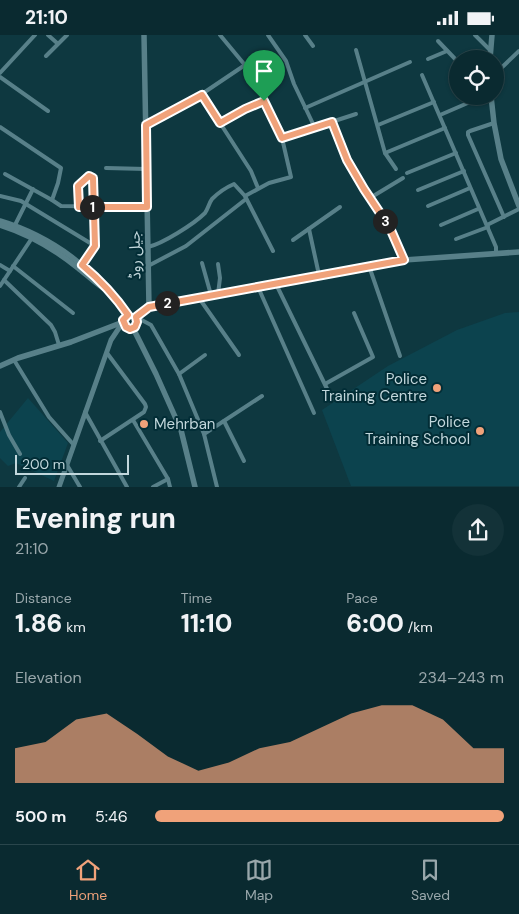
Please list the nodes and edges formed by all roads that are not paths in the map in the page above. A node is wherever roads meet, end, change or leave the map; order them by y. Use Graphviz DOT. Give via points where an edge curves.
graph roads {
  1 [pos="35,35"];
  2 [pos="48,35"];
  3 [pos="66,35"];
  4 [pos="144,35"];
  5 [pos="220,35"];
  6 [pos="268,35"];
  7 [pos="304,35"];
  8 [pos="474,35"];
  9 [pos="492,35"];
  10 [pos="438,41"];
  11 [pos="56,43"];
  12 [pos="313,46"];
  13 [pos="356,50"];
  14 [pos="490,50"];
  15 [pos="446,51"];
  16 [pos="519,51"];
  17 [pos="449,54"];
  18 [pos="46,56"];
  19 [pos="428,59"];
  20 [pos="410,62"];
  21 [pos="245,65"];
  22 [pos="504,65"];
  23 [pos="0,73"];
  24 [pos="422,75"];
  25 [pos="0,77"];
  26 [pos="364,82"];
  27 [pos="202,95"];
  28 [pos="264,101"];
  29 [pos="434,102"];
  30 [pos="463,105"];
  31 [pos="492,105"];
  32 [pos="305,108"];
  33 [pos="48,111"];
  34 [pos="356,114"];
  35 [pos="440,115"];
  36 [pos="332,122"];
  37 [pos="220,123"];
  38 [pos="494,123"];
  39 [pos="146,125"];
  40 [pos="378,125"];
  41 [pos="0,127"];
  42 [pos="315,128"];
  43 [pos="445,128"];
  44 [pos="282,138"];
  45 [pos="384,153"];
  46 [pos="456,153"];
  47 [pos="106,168"];
  48 [pos="146,169"];
  49 [pos="396,169"];
  50 [pos="464,171"];
  51 [pos="407,173"];
  52 [pos="5,174"];
  53 [pos="403,178"];
  54 [pos="258,188"];
  55 [pos="470,188"];
  56 [pos="33,189"];
  57 [pos="418,190"];
  58 [pos="0,196"];
  59 [pos="246,198"];
  60 [pos="370,198"];
  61 [pos="52,200"];
  62 [pos="25,203"];
  63 [pos="428,206"];
  64 [pos="79,207"];
  65 [pos="93,207"];
  66 [pos="147,207"];
  67 [pos="340,207"];
  68 [pos="519,208"];
  69 [pos="478,209"];
  70 [pos="504,217"];
  71 [pos="0,221"];
  72 [pos="0,225"];
  73 [pos="441,225"];
  74 [pos="487,226"];
  75 [pos="14,227"];
  76 [pos="309,229"];
  77 [pos="32,238"];
  78 [pos="456,239"];
  79 [pos="293,240"];
  80 [pos="95,246"];
  81 [pos="148,247"];
  82 [pos="273,251"];
  83 [pos="519,252"];
  84 [pos="496,254"];
  85 [pos="404,260"];
  86 [pos="202,263"];
  87 [pos="218,264"];
  88 [pos="0,265"];
  89 [pos="82,265"];
  90 [pos="13,266"];
  91 [pos="148,266"];
  92 [pos="369,266"];
  93 [pos="10,271"];
  94 [pos="319,275"];
  95 [pos="4,280"];
  96 [pos="276,283"];
  97 [pos="0,286"];
  98 [pos="258,287"];
  99 [pos="109,291"];
  100 [pos="214,295"];
  101 [pos="199,298"];
  102 [pos="149,307"];
  103 [pos="73,313"];
  104 [pos="354,313"];
  105 [pos="128,315"];
  106 [pos="136,317"];
  107 [pos="123,322"];
  108 [pos="132,328"];
  109 [pos="59,345"];
  110 [pos="107,353"];
  111 [pos="205,355"];
  112 [pos="239,355"];
  113 [pos="400,356"];
  114 [pos="14,360"];
  115 [pos="0,366"];
  116 [pos="179,373"];
  117 [pos="325,385"];
  118 [pos="262,397"];
  119 [pos="332,399"];
  120 [pos="0,412"];
  121 [pos="85,412"];
  122 [pos="314,413"];
  123 [pos="133,420"];
  124 [pos="224,421"];
  125 [pos="204,434"];
  126 [pos="100,441"];
  127 [pos="73,444"];
  128 [pos="20,453"];
  129 [pos="244,461"];
  130 [pos="66,464"];
  131 [pos="25,478"];
  132 [pos="168,479"];
  133 [pos="19,487"];
  134 [pos="59,487"];
  135 [pos="80,487"];
  136 [pos="127,487"];
  137 [pos="153,487"];
  138 [pos="170,487"];
  139 [pos="195,487"];
  140 [pos="217,487"];
  1 -- 23 [label="street"];
  2 -- 11 [label="street"];
  3 -- 11 [label="street"];
  4 -- 39 [label="main road, جیل روڈ"];
  5 -- 21 [label="street"];
  6 -- 32 [label="street" via="286,61"];
  7 -- 12 [label="street"];
  8 -- 14 [label="street"];
  9 -- 14 [label="main road"];
  10 -- 15 [label="street"];
  11 -- 18 [label="street"];
  13 -- 26 [label="street"];
  15 -- 17 [label="street"];
  15 -- 19 [label="street"];
  16 -- 22 [label="street"];
  20 -- 26 [label="street"];
  21 -- 27 [label="street"];
  21 -- 28 [label="street" via="254,76"];
  24 -- 29 [label="street"];
  25 -- 33 [label="street"];
  26 -- 32 [label="street"];
  26 -- 40 [label="street"];
  27 -- 37 [label="street"];
  27 -- 39 [label="street"];
  28 -- 37 [label="street"];
  28 -- 44 [label="street"];
  29 -- 35 [label="street"];
  29 -- 40 [label="street"];
  30 -- 35 [label="street"];
  31 -- 38 [label="main road"];
  32 -- 42 [label="street"];
  34 -- 36 [label="street"];
  35 -- 43 [label="street"];
  36 -- 42 [label="street"];
  36 -- 60 [label="street" via="347,160"];
  37 -- 54 [label="street" via="251,171"];
  38 -- 68 [label="main road" via="501,159"];
  38 -- 70 [label="street" via="470,131 468,135"];
  39 -- 48 [label="main road, جیل روڈ"];
  40 -- 45 [label="street"];
  41 -- 61 [label="street" via="61,168"];
  42 -- 44 [label="street"];
  43 -- 45 [label="street"];
  43 -- 46 [label="street"];
  44 -- 54 [label="street" via="291,177"];
  45 -- 49 [label="street"];
  46 -- 50 [label="street"];
  46 -- 51 [label="street"];
  47 -- 48 [label="street"];
  48 -- 66 [label="main road, جیل روڈ"];
  50 -- 55 [label="street"];
  50 -- 57 [label="street"];
  52 -- 56 [label="street"];
  53 -- 60 [label="street"];
  54 -- 59 [label="street"];
  55 -- 63 [label="street"];
  55 -- 69 [label="street"];
  56 -- 61 [label="street"];
  56 -- 62 [label="street"];
  58 -- 62 [label="street"];
  59 -- 81 [label="street" via="236,184 232,184 211,200 203,215 174,235"];
  59 -- 82 [label="street"];
  59 -- 91 [label="street" via="186,246"];
  60 -- 85 [label="street" via="390,228"];
  61 -- 64 [label="street" via="61,206"];
  62 -- 75 [label="street"];
  62 -- 80 [label="street"];
  64 -- 65 [label="street"];
  64 -- 65 [label="street" via="78,186 89,176 93,178"];
  65 -- 66 [label="street"];
  65 -- 80 [label="street"];
  66 -- 81 [label="main road, جیل روڈ"];
  67 -- 76 [label="street"];
  68 -- 70 [label="street"];
  69 -- 73 [label="street"];
  69 -- 74 [label="street"];
  70 -- 74 [label="street"];
  71 -- 75 [label="main road"];
  72 -- 75 [label="main road"];
  74 -- 78 [label="street"];
  74 -- 84 [label="street"];
  75 -- 77 [label="main road"];
  75 -- 89 [label="main road" via="34,234"];
  76 -- 79 [label="street"];
  76 -- 94 [label="street"];
  77 -- 90 [label="street"];
  77 -- 99 [label="main road"];
  80 -- 89 [label="street"];
  81 -- 91 [label="main road, جیل روڈ"];
  83 -- 84 [label="main road"];
  84 -- 85 [label="main road"];
  85 -- 92 [label="main road"];
  86 -- 100 [label="street"];
  87 -- 100 [label="street" via="220,278"];
  88 -- 93 [label="street"];
  89 -- 99 [label="main road"];
  90 -- 93 [label="street"];
  90 -- 103 [label="street"];
  91 -- 102 [label="main road, جیل روڈ"];
  92 -- 94 [label="main road"];
  92 -- 113 [label="street"];
  93 -- 95 [label="street"];
  94 -- 96 [label="main road"];
  95 -- 97 [label="street"];
  95 -- 109 [label="street" via="51,325"];
  96 -- 98 [label="main road"];
  96 -- 117 [label="street"];
  98 -- 100 [label="main road"];
  98 -- 122 [label="street"];
  99 -- 105 [label="main road"];
  100 -- 101 [label="main road"];
  101 -- 102 [label="main road"];
  101 -- 112 [label="street"];
  102 -- 106 [label="main road"];
  104 -- 117 [label="street" via="373,357"];
  105 -- 106 [label="main road"];
  105 -- 107 [label="main road"];
  106 -- 108 [label="main road" via="137,323"];
  106 -- 116 [label="street" via="151,325"];
  107 -- 108 [label="main road"];
  107 -- 109 [label="main road"];
  107 -- 110 [label="street"];
  108 -- 139 [label="main road" via="181,430"];
  109 -- 114 [label="main road"];
  110 -- 121 [label="street"];
  110 -- 123 [label="street" via="146,405 144,412"];
  111 -- 116 [label="street"];
  114 -- 115 [label="main road"];
  114 -- 127 [label="street" via="49,417"];
  116 -- 125 [label="street"];
  117 -- 119 [label="street"];
  118 -- 124 [label="street"];
  120 -- 128 [label="street"];
  121 -- 126 [label="street"];
  121 -- 127 [label="street"];
  123 -- 126 [label="street"];
  123 -- 132 [label="street"];
  124 -- 125 [label="street"];
  124 -- 129 [label="street"];
  125 -- 140 [label="street"];
  126 -- 136 [label="street"];
  127 -- 130 [label="street"];
  130 -- 134 [label="street"];
  130 -- 135 [label="street"];
  131 -- 133 [label="street"];
  132 -- 137 [label="street"];
  132 -- 138 [label="street"];
}
